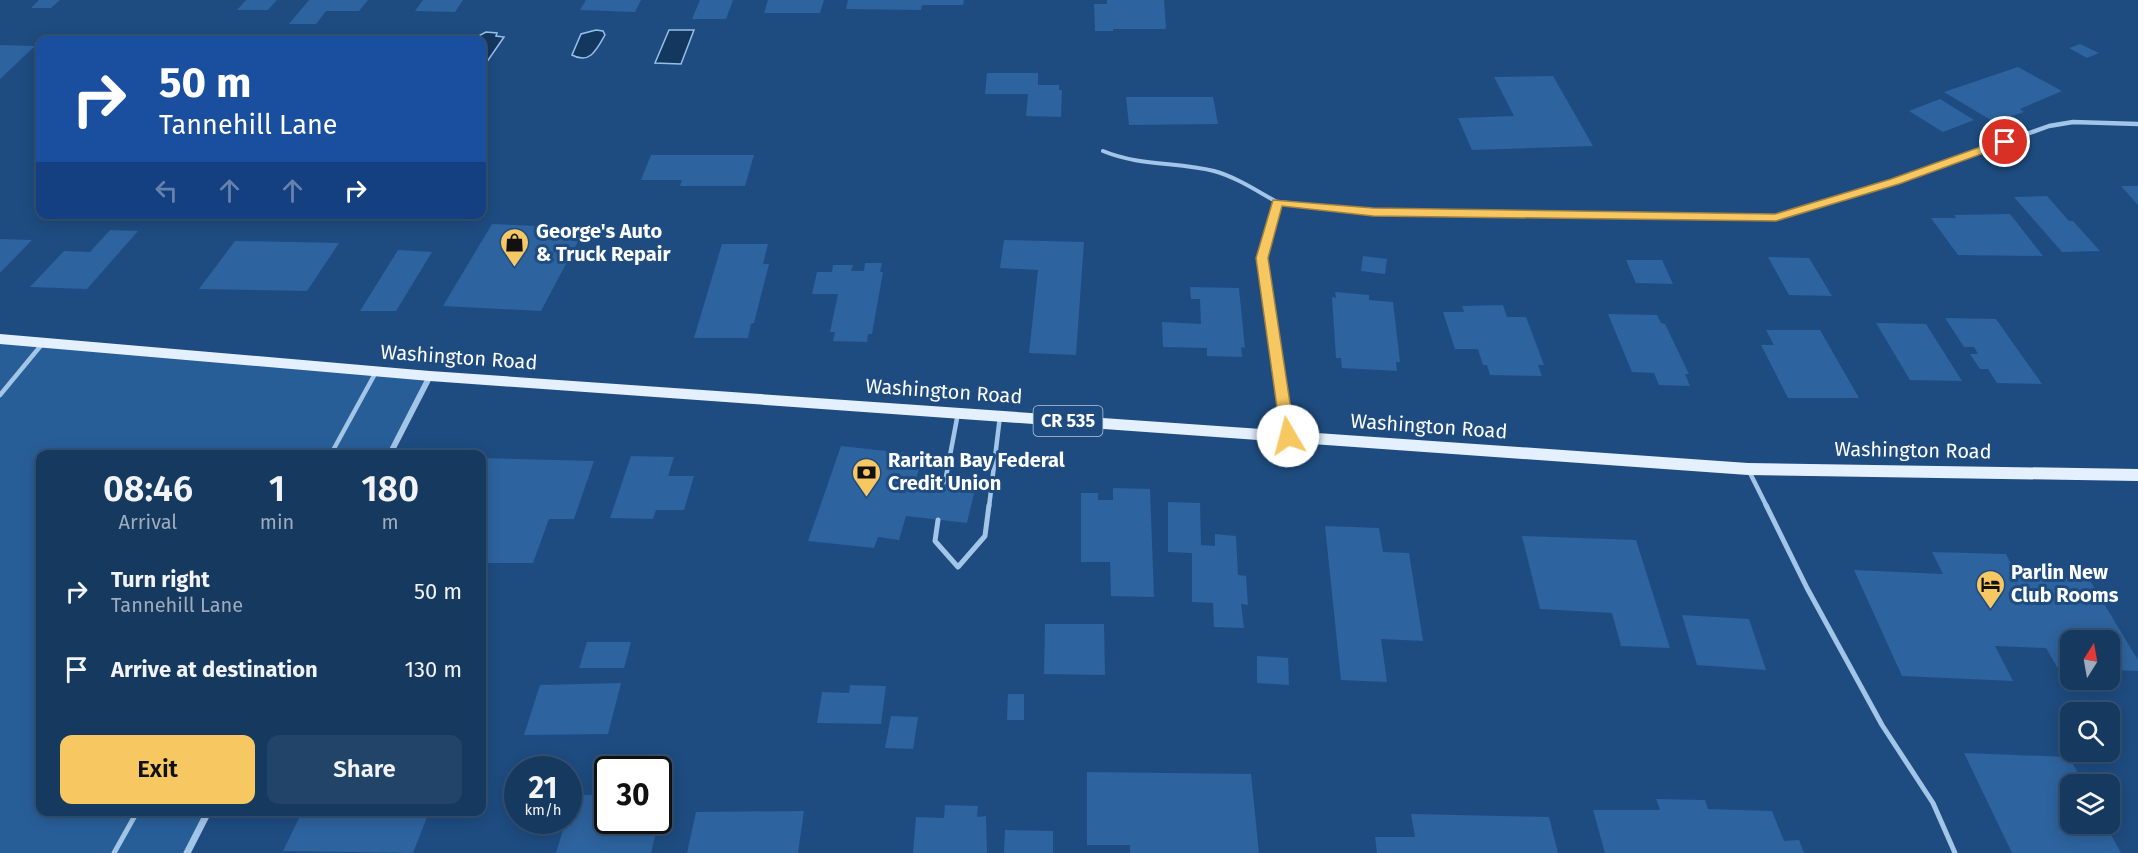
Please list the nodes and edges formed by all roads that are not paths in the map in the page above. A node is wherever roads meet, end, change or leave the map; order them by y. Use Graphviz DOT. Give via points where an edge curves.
graph roads {
  1 [pos="2138,124"];
  2 [pos="1102,151"];
  3 [pos="1277,202"];
  4 [pos="0,339"];
  5 [pos="43,343"];
  6 [pos="376,372"];
  7 [pos="430,376"];
  8 [pos="0,395"];
  9 [pos="958,413"];
  10 [pos="1000,416"];
  11 [pos="1288,436"];
  12 [pos="333,450"];
  13 [pos="392,450"];
  14 [pos="1748,469"];
  15 [pos="2138,475"];
  16 [pos="945,482"];
  17 [pos="938,520"];
  18 [pos="135,816"];
  19 [pos="206,816"];
  20 [pos="114,853"];
  21 [pos="187,853"];
  22 [pos="1955,853"];
  1 -- 3 [label="street" via="2073,122 2049,126 1776,218 1373,212"];
  2 -- 3 [label="lane" via="1119,159 1214,171"];
  3 -- 11 [label="street" via="1262,258"];
  4 -- 5 [label="main road, Washington Road / CR 535"];
  5 -- 6 [label="main road, Washington Road / CR 535"];
  5 -- 8 [label="lane"];
  6 -- 7 [label="main road, Washington Road / CR 535"];
  6 -- 12 [label="lane"];
  7 -- 9 [label="main road, Washington Road / CR 535"];
  7 -- 13 [label="street"];
  9 -- 10 [label="main road, Washington Road / CR 535"];
  9 -- 16 [label="lane"];
  10 -- 11 [label="main road, Washington Road / CR 535"];
  10 -- 17 [label="lane" via="985,536 958,567 935,541"];
  11 -- 14 [label="main road, Washington Road / CR 535"];
  14 -- 15 [label="main road, Washington Road / CR 535"];
  14 -- 22 [label="lane" via="1807,588 1882,725 1933,803"];
  18 -- 20 [label="lane"];
  19 -- 21 [label="street"];
}
